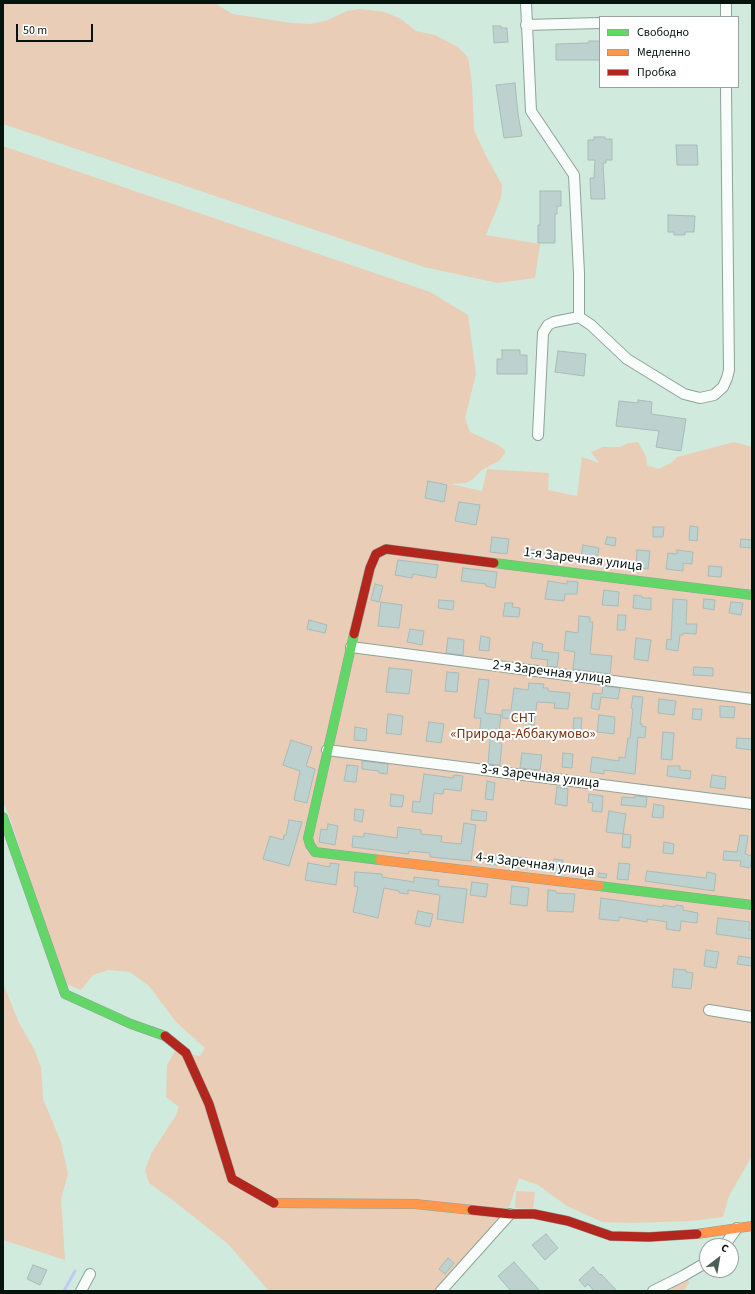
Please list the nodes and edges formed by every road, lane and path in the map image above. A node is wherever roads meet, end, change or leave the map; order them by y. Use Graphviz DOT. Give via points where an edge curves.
graph roads {
  1 [pos="526,3"];
  2 [pos="726,3"];
  3 [pos="726,16"];
  4 [pos="599,24"];
  5 [pos="526,25"];
  6 [pos="726,88"];
  7 [pos="579,317"];
  8 [pos="538,435"];
  9 [pos="752,596"];
  10 [pos="351,647"];
  11 [pos="752,699"];
  12 [pos="327,750"];
  13 [pos="752,804"];
  14 [pos="3,817"];
  15 [pos="315,852"];
  16 [pos="752,905"];
  17 [pos="709,1010"];
  18 [pos="752,1017"];
  19 [pos="510,1214"];
  20 [pos="752,1226"];
  21 [pos="737,1228"];
  22 [pos="730,1238"];
  23 [pos="699,1267"];
  24 [pos="90,1274"];
  25 [pos="81,1291"];
  26 [pos="441,1291"];
  27 [pos="653,1291"];
  1 -- 5 [label="street"];
  2 -- 3 [label="street"];
  4 -- 5 [label="street"];
  5 -- 7 [label="street" via="532,111 574,175"];
  6 -- 7 [label="street" via="729,370 723,387 714,395 700,398 684,394 627,359"];
  7 -- 8 [label="street" via="554,322 548,325 543,333"];
  9 -- 10 [label="street, 1-я Заречная улица" via="386,549 376,554 370,568"];
  10 -- 11 [label="street, 2-я Заречная улица"];
  10 -- 12 [label="street, 1-я Заречная улица"];
  12 -- 13 [label="street, 3-я Заречная улица"];
  12 -- 15 [label="street, 1-я Заречная улица" via="308,838"];
  14 -- 19 [label="street" via="65,994 131,1024 166,1036 186,1053 209,1104 232,1179 274,1203 415,1204"];
  15 -- 16 [label="street, 4-я Заречная улица"];
  17 -- 18 [label="street"];
  19 -- 21 [label="street" via="534,1214 568,1221 611,1236 687,1235"];
  19 -- 26 [label="street"];
  20 -- 21 [label="street"];
  21 -- 22 [label="street"];
  23 -- 27 [label="street"];
  24 -- 25 [label="street"];
}
